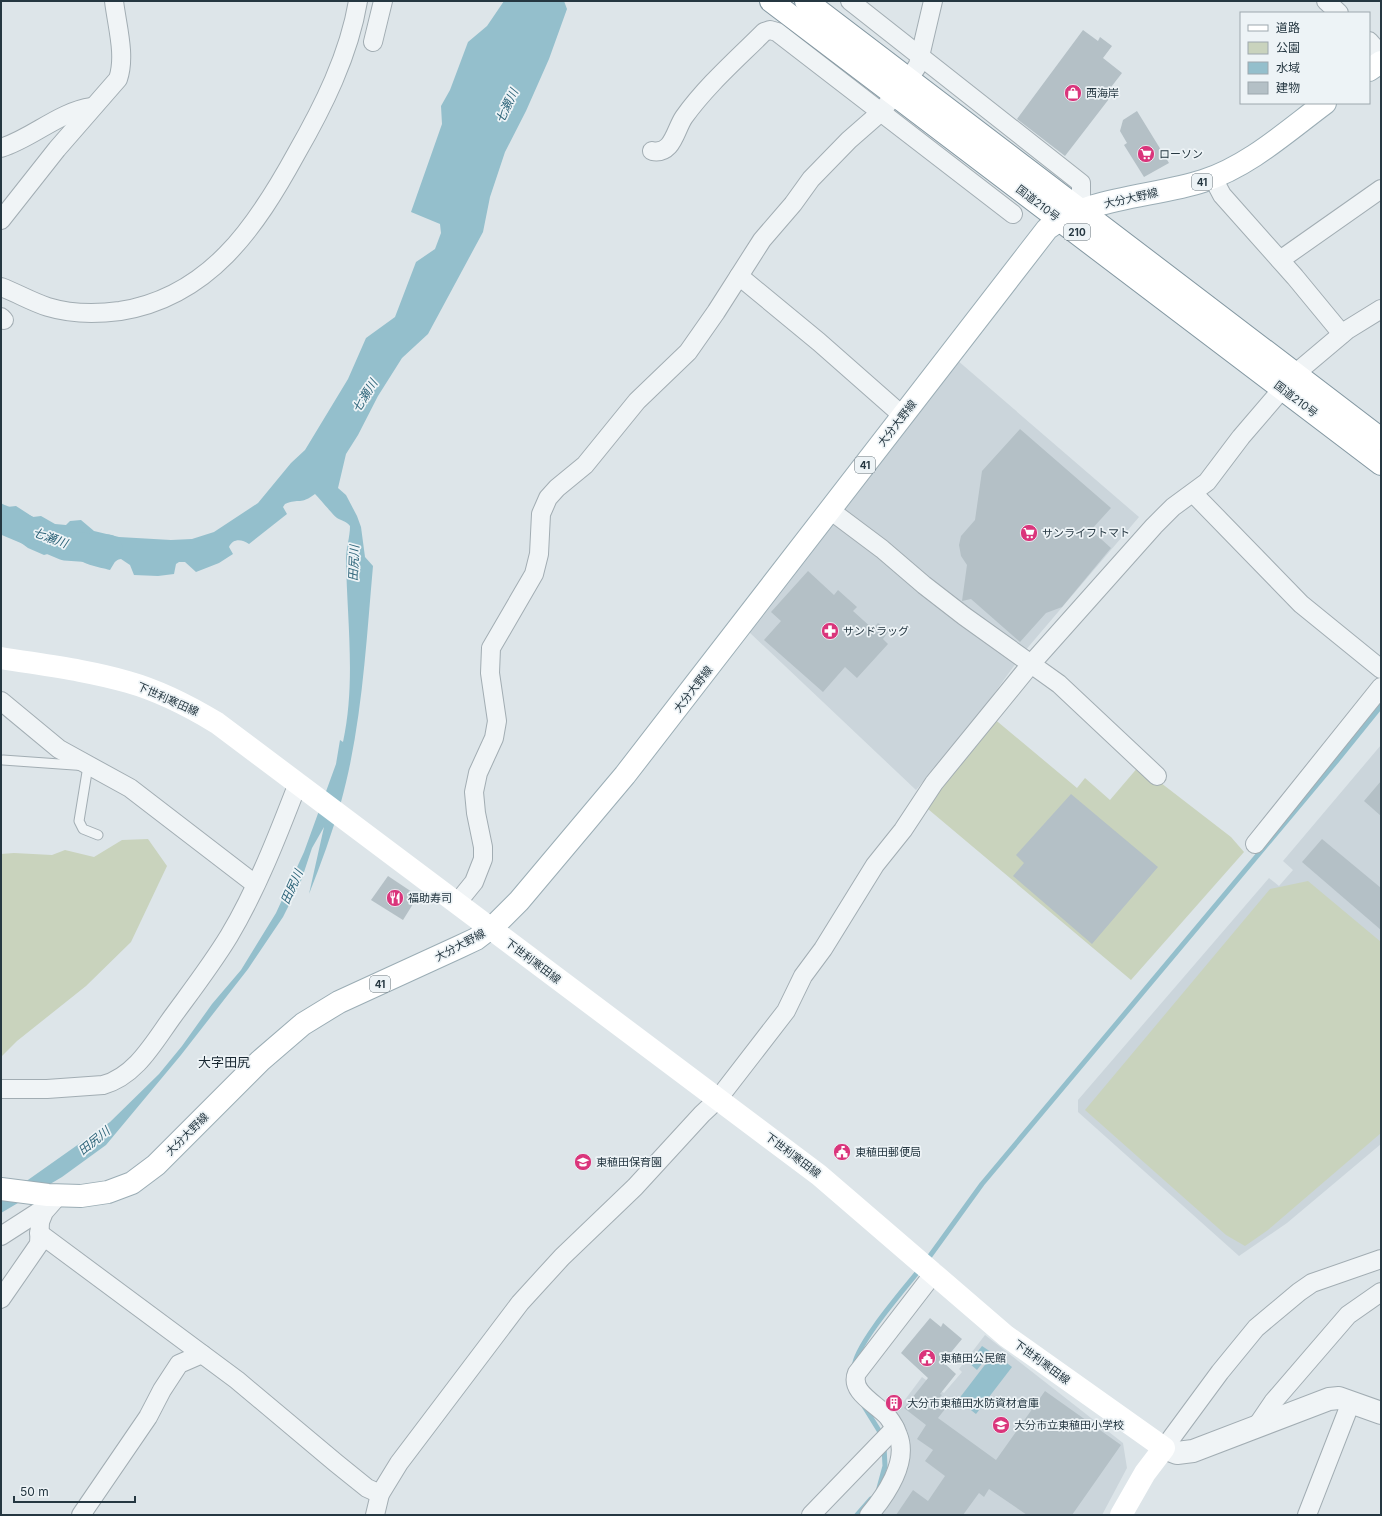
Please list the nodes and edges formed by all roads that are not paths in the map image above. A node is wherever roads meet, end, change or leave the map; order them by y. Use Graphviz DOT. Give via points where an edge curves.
graph roads {
  1 [pos="114,1"];
  2 [pos="358,1"];
  3 [pos="383,1"];
  4 [pos="771,1"];
  5 [pos="806,1"];
  6 [pos="850,1"];
  7 [pos="933,1"];
  8 [pos="1326,1"];
  9 [pos="1338,12"];
  10 [pos="373,42"];
  11 [pos="1370,42"];
  12 [pos="1381,55"];
  13 [pos="921,56"];
  14 [pos="1381,62"];
  15 [pos="1370,69"];
  16 [pos="902,87"];
  17 [pos="1324,104"];
  18 [pos="92,107"];
  19 [pos="881,112"];
  20 [pos="1,148"];
  21 [pos="652,151"];
  22 [pos="1213,178"];
  23 [pos="1381,189"];
  24 [pos="1081,210"];
  25 [pos="1013,214"];
  26 [pos="1060,219"];
  27 [pos="1,220"];
  28 [pos="1280,260"];
  29 [pos="739,276"];
  30 [pos="1,287"];
  31 [pos="1381,309"];
  32 [pos="1342,334"];
  33 [pos="1289,381"];
  34 [pos="903,416"];
  35 [pos="1381,438"];
  36 [pos="1381,464"];
  37 [pos="1194,493"];
  38 [pos="830,510"];
  39 [pos="1,658"];
  40 [pos="1031,664"];
  41 [pos="1381,669"];
  42 [pos="1381,687"];
  43 [pos="1,701"];
  44 [pos="3,760"];
  45 [pos="88,766"];
  46 [pos="1157,776"];
  47 [pos="305,789"];
  48 [pos="98,835"];
  49 [pos="1255,844"];
  50 [pos="255,884"];
  51 [pos="457,903"];
  52 [pos="490,929"];
  53 [pos="1,1089"];
  54 [pos="718,1099"];
  55 [pos="4,1189"];
  56 [pos="51,1199"];
  57 [pos="39,1233"];
  58 [pos="1,1236"];
  59 [pos="1381,1259"];
  60 [pos="934,1273"];
  61 [pos="1381,1292"];
  62 [pos="1,1299"];
  63 [pos="202,1354"];
  64 [pos="1351,1402"];
  65 [pos="1381,1413"];
  66 [pos="1256,1427"];
  67 [pos="895,1428"];
  68 [pos="1164,1448"];
  69 [pos="380,1494"];
  70 [pos="81,1515"];
  71 [pos="376,1515"];
  72 [pos="811,1515"];
  73 [pos="869,1515"];
  74 [pos="1121,1515"];
  75 [pos="1308,1515"];
  1 -- 18 [label="street" via="121,56 120,72 112,86"];
  2 -- 30 [label="street" via="347,48 306,138 258,218 235,246 207,272 177,292 154,302 110,312 92,313 49,307"];
  3 -- 10 [label="street"];
  4 -- 16 [label="main road, 国道210号 / 210"];
  5 -- 16 [label="main road, 国道210号 / 210"];
  6 -- 13 [label="street"];
  7 -- 13 [label="street"];
  8 -- 9 [label="street"];
  11 -- 12 [label="street"];
  13 -- 16 [label="street" via="918,65"];
  13 -- 24 [label="street" via="1081,183"];
  14 -- 15 [label="main road"];
  16 -- 19 [label="street"];
  16 -- 24 [label="main road, 国道210号 / 210"];
  16 -- 26 [label="main road, 国道210号 / 210"];
  17 -- 22 [label="main road, 大分大野線 / 41" via="1247,161"];
  18 -- 20 [label="street" via="64,116"];
  18 -- 27 [label="street"];
  19 -- 21 [label="street" via="777,32 770,30 764,32 699,98 666,150 660,153"];
  19 -- 25 [label="street"];
  19 -- 29 [label="street" via="815,174 762,240"];
  22 -- 24 [label="main road, 大分大野線 / 41"];
  22 -- 28 [label="street" via="1222,195"];
  23 -- 28 [label="street"];
  24 -- 26 [label="main road, 大分大野線 / 41"];
  24 -- 33 [label="main road, 国道210号 / 210"];
  26 -- 33 [label="main road, 国道210号 / 210"];
  26 -- 34 [label="main road, 大分大野線 / 41" via="1046,229"];
  28 -- 32 [label="street"];
  29 -- 34 [label="street"];
  29 -- 51 [label="street" via="688,352 637,401 592,458 557,488 544,506 540,523 539,554 534,574 494,642 489,656 497,721 494,738 478,773 474,792 483,859 474,882"];
  31 -- 32 [label="street"];
  32 -- 33 [label="street"];
  33 -- 35 [label="main road, 国道210号 / 210"];
  33 -- 36 [label="main road, 国道210号 / 210"];
  33 -- 37 [label="street" via="1236,443 1213,476"];
  34 -- 38 [label="main road, 大分大野線 / 41"];
  37 -- 40 [label="street" via="1173,507 1154,526"];
  37 -- 41 [label="street" via="1302,604"];
  38 -- 40 [label="street" via="924,585"];
  38 -- 52 [label="main road, 大分大野線 / 41" via="625,775 519,901"];
  39 -- 47 [label="main road, 下世利寒田線" via="100,675 162,694 232,732"];
  40 -- 46 [label="street" via="1059,684"];
  40 -- 54 [label="street" via="926,794 903,830 875,864 823,949 803,976 786,1011"];
  42 -- 49 [label="street"];
  43 -- 45 [label="street" via="59,749"];
  44 -- 45 [label="lane"];
  45 -- 48 [label="lane" via="79,821 83,829"];
  45 -- 50 [label="street" via="130,788"];
  47 -- 50 [label="street"];
  47 -- 51 [label="main road, 下世利寒田線"];
  50 -- 53 [label="street" via="218,952 130,1071 103,1085"];
  51 -- 52 [label="main road, 下世利寒田線"];
  52 -- 54 [label="main road, 下世利寒田線"];
  52 -- 56 [label="main road, 大分大野線 / 41" via="476,939 339,1002 303,1024 260,1060 156,1165 132,1183 99,1194"];
  54 -- 60 [label="main road, 下世利寒田線" via="819,1175"];
  54 -- 69 [label="street" via="614,1209 562,1257 530,1292 422,1431"];
  55 -- 56 [label="main road, 大分大野線 / 41"];
  56 -- 57 [label="street" via="40,1222"];
  56 -- 58 [label="street"];
  57 -- 62 [label="street" via="36,1248"];
  57 -- 63 [label="street"];
  59 -- 68 [label="street" via="1312,1283 1256,1328"];
  60 -- 67 [label="street" via="854,1379 862,1394 887,1416"];
  60 -- 68 [label="main road, 下世利寒田線" via="1006,1336"];
  61 -- 66 [label="street" via="1348,1315 1273,1402"];
  63 -- 69 [label="street" via="367,1488"];
  63 -- 70 [label="street" via="179,1364 148,1417"];
  64 -- 65 [label="street"];
  64 -- 66 [label="street" via="1339,1398 1329,1399"];
  64 -- 75 [label="street"];
  66 -- 68 [label="street" via="1193,1451 1177,1453"];
  67 -- 72 [label="street"];
  67 -- 73 [label="street" via="899,1436 900,1452 893,1478 887,1493"];
  68 -- 74 [label="main road" via="1145,1473"];
  69 -- 71 [label="street"];
}
